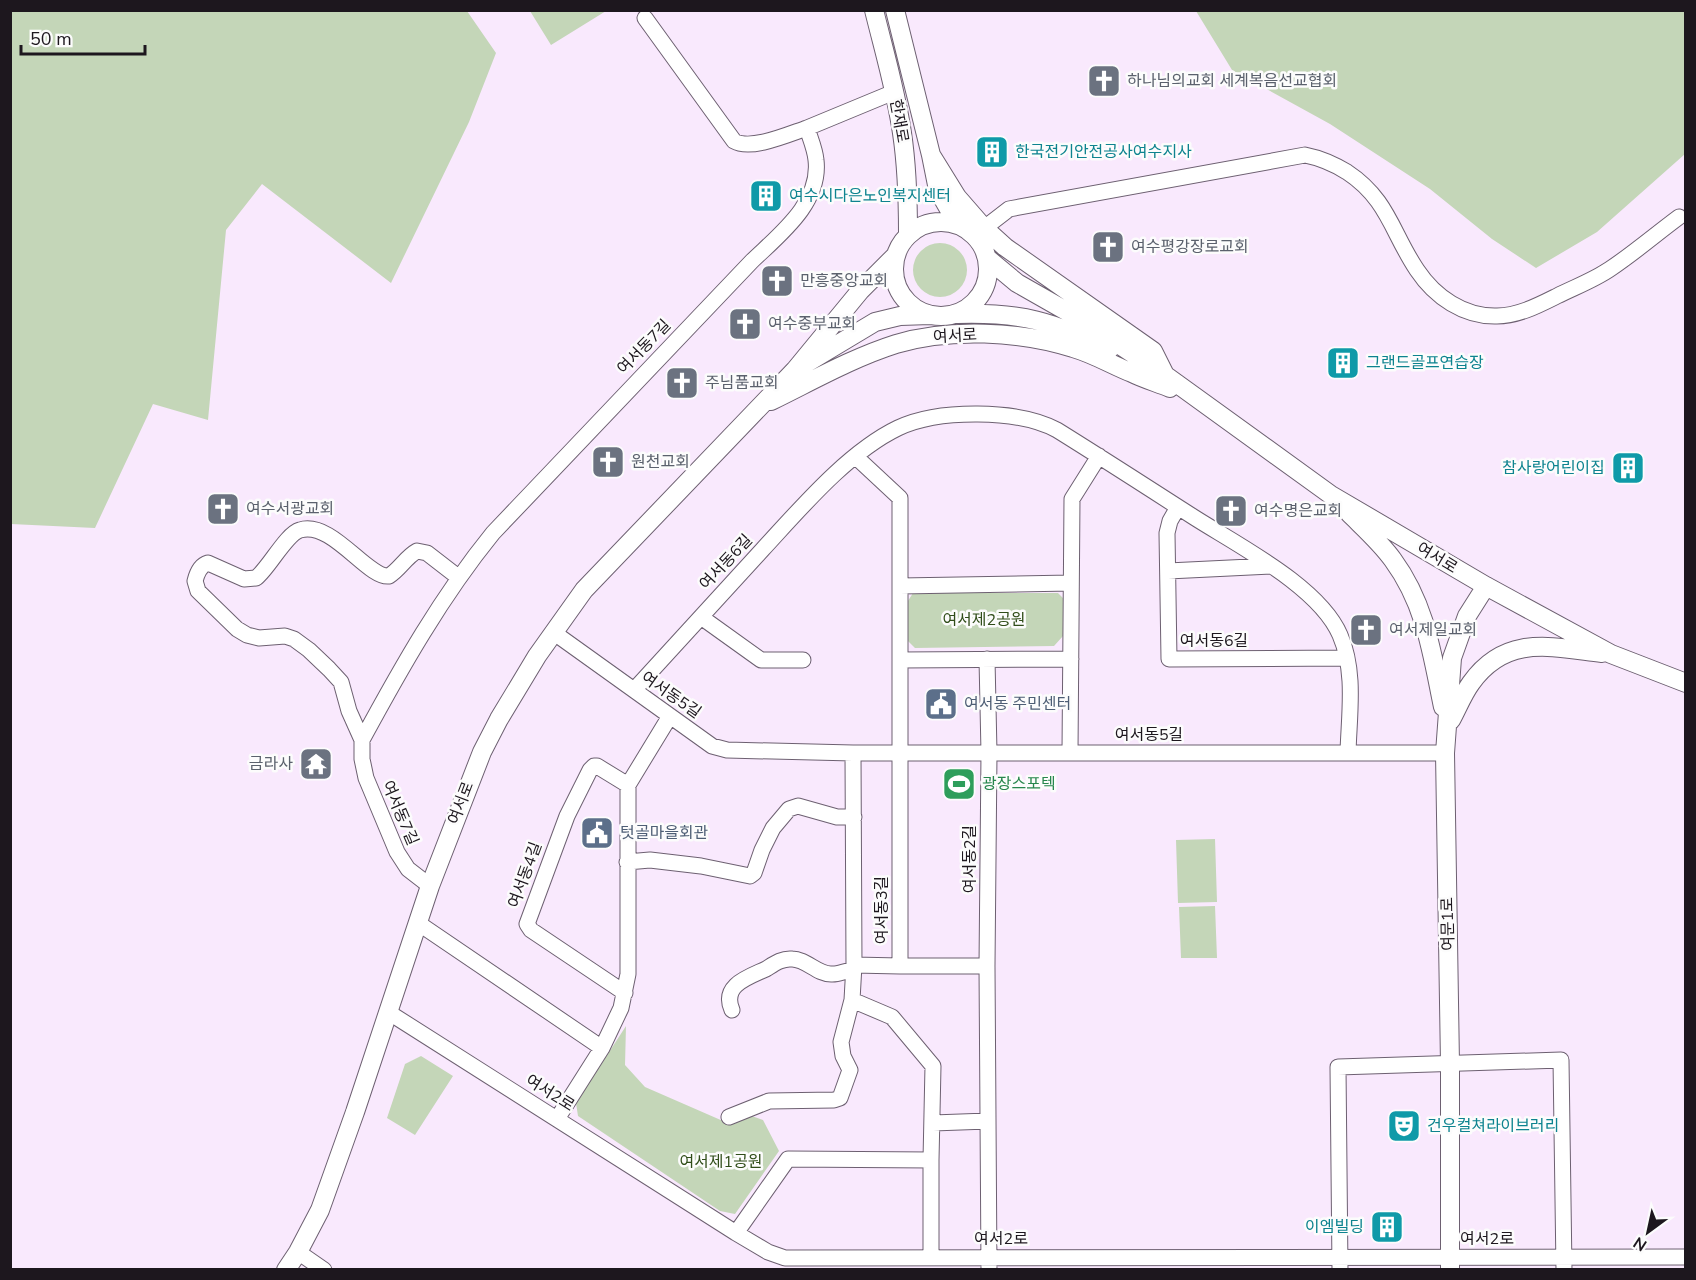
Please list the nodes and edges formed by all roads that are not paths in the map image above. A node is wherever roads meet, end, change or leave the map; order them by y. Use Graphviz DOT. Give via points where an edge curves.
graph roads {
  1 [pos="874,10"];
  2 [pos="895,10"];
  3 [pos="645,18"];
  4 [pos="894,92"];
  5 [pos="807,128"];
  6 [pos="932,155"];
  7 [pos="1679,217"];
  8 [pos="958,225"];
  9 [pos="979,232"];
  10 [pos="908,234"];
  11 [pos="895,256"];
  12 [pos="987,258"];
  13 [pos="956,314"];
  14 [pos="930,315"];
  15 [pos="795,370"];
  16 [pos="1162,379"];
  17 [pos="759,408"];
  18 [pos="1099,456"];
  19 [pos="856,457"];
  20 [pos="1331,495"];
  21 [pos="1178,507"];
  22 [pos="1271,566"];
  23 [pos="1168,571"];
  24 [pos="459,577"];
  25 [pos="1071,583"];
  26 [pos="900,586"];
  27 [pos="1486,586"];
  28 [pos="701,617"];
  29 [pos="553,632"];
  30 [pos="1611,654"];
  31 [pos="1347,658"];
  32 [pos="987,659"];
  33 [pos="1071,659"];
  34 [pos="803,660"];
  35 [pos="900,660"];
  36 [pos="1686,683"];
  37 [pos="634,690"];
  38 [pos="670,716"];
  39 [pos="1447,726"];
  40 [pos="362,740"];
  41 [pos="853,753"];
  42 [pos="900,753"];
  43 [pos="989,753"];
  44 [pos="1070,753"];
  45 [pos="1348,753"];
  46 [pos="1445,753"];
  47 [pos="628,785"];
  48 [pos="854,817"];
  49 [pos="627,862"];
  50 [pos="430,886"];
  51 [pos="418,923"];
  52 [pos="900,966"];
  53 [pos="987,966"];
  54 [pos="854,968"];
  55 [pos="625,993"];
  56 [pos="852,1000"];
  57 [pos="732,1010"];
  58 [pos="388,1012"];
  59 [pos="602,1048"];
  60 [pos="1450,1064"];
  61 [pos="729,1117"];
  62 [pos="557,1119"];
  63 [pos="988,1121"];
  64 [pos="933,1123"];
  65 [pos="931,1160"];
  66 [pos="736,1233"];
  67 [pos="298,1252"];
  68 [pos="931,1257"];
  69 [pos="1686,1257"];
  70 [pos="989,1263"];
  71 [pos="1340,1263"];
  72 [pos="1450,1263"];
  73 [pos="1564,1263"];
  74 [pos="794,1264"];
  75 [pos="286,1269"];
  76 [pos="324,1269"];
  1 -- 4 [label="street, 한재로"];
  2 -- 6 [label="street, 한재로"];
  3 -- 5 [label="street" via="738,144 775,139"];
  4 -- 5 [label="street"];
  4 -- 10 [label="street, 한재로" via="904,150"];
  5 -- 24 [label="street, 여서동7길" via="816,159 815,177 795,219 571,450"];
  6 -- 8 [label="street, 한재로" via="938,190"];
  6 -- 9 [label="street"];
  7 -- 9 [label="street" via="1609,270 1533,308 1498,316 1462,309 1445,300 1417,270 1369,189 1344,170 1305,155 1009,210"];
  8 -- 9 [label="street"];
  8 -- 10 [label="street" via="931,222"];
  9 -- 12 [label="street"];
  9 -- 16 [label="street" via="1153,351"];
  10 -- 11 [label="street"];
  11 -- 14 [label="street" via="893,269 900,293 918,311"];
  11 -- 15 [label="street, 여서로" via="848,304"];
  12 -- 13 [label="street" via="987,281 982,292 975,302"];
  12 -- 16 [label="street, 여서로" via="1002,273 1083,320"];
  13 -- 14 [label="street"];
  13 -- 16 [label="street, 여서로" via="1015,315 1051,324"];
  14 -- 15 [label="street, 여서로" via="875,322"];
  15 -- 17 [label="street, 여서로"];
  16 -- 17 [label="street, 여서로" via="1058,344 1002,335 925,337 852,361"];
  16 -- 20 [label="street, 여서로" via="1205,403"];
  17 -- 29 [label="street, 여서로" via="614,557"];
  18 -- 19 [label="street, 여서동6길" via="1031,419 946,415 897,428"];
  18 -- 21 [label="street, 여서동6길"];
  18 -- 25 [label="street" via="1072,499"];
  19 -- 26 [label="street" via="900,498"];
  19 -- 28 [label="street, 여서동6길" via="819,489"];
  20 -- 27 [label="street, 여서로"];
  20 -- 39 [label="street" via="1393,559 1413,593 1427,628"];
  21 -- 22 [label="street, 여서동6길"];
  21 -- 23 [label="street, 여서동6길" via="1167,533"];
  22 -- 23 [label="street"];
  22 -- 31 [label="street, 여서동6길" via="1329,615"];
  23 -- 31 [label="street, 여서동6길" via="1169,659"];
  24 -- 40 [label="street, 여서동7길"];
  24 -- 40 [label="street, 여서동7길" via="427,553 417,551 389,576 380,575 339,542 306,529 293,534 256,578 244,579 208,563 199,571 195,581 198,591 237,629 259,638 294,639 329,669 341,682"];
  25 -- 26 [label="street"];
  25 -- 33 [label="street"];
  26 -- 35 [label="street"];
  27 -- 30 [label="street, 여서로"];
  27 -- 39 [label="street, 여문1로" via="1467,616 1452,658"];
  28 -- 34 [label="street" via="760,660"];
  28 -- 37 [label="street, 여서동6길"];
  29 -- 37 [label="street, 여서동5길"];
  29 -- 50 [label="street, 여서로" via="521,680 482,752"];
  30 -- 36 [label="street, 여서로"];
  30 -- 39 [label="street" via="1540,646 1502,654 1471,683"];
  31 -- 45 [label="street, 여서동6길"];
  32 -- 33 [label="street"];
  32 -- 35 [label="street"];
  32 -- 43 [label="street"];
  33 -- 44 [label="street"];
  35 -- 42 [label="street"];
  37 -- 38 [label="street, 여서동5길"];
  38 -- 41 [label="street, 여서동5길" via="719,749"];
  38 -- 47 [label="street"];
  39 -- 46 [label="street, 여문1로"];
  40 -- 50 [label="street, 여서동7길" via="366,778 397,852 408,869"];
  41 -- 42 [label="street, 여서동5길"];
  41 -- 48 [label="street"];
  42 -- 43 [label="street, 여서동5길"];
  42 -- 52 [label="street, 여서동3길"];
  43 -- 44 [label="street, 여서동5길"];
  43 -- 53 [label="street, 여서동2길"];
  44 -- 45 [label="street, 여서동5길"];
  45 -- 46 [label="street, 여서동5길"];
  46 -- 60 [label="street, 여문1로"];
  47 -- 49 [label="street"];
  47 -- 55 [label="street, 여서동4길" via="597,766 590,770 567,816 527,924"];
  48 -- 49 [label="street" via="829,816 798,806 789,809 773,828 750,876 650,860"];
  48 -- 54 [label="street"];
  49 -- 55 [label="street" via="629,955"];
  50 -- 51 [label="street, 여서로"];
  51 -- 58 [label="street, 여서로"];
  51 -- 59 [label="street"];
  52 -- 53 [label="street"];
  52 -- 54 [label="street, 여서동3길"];
  53 -- 63 [label="street, 여서동2길"];
  54 -- 56 [label="street"];
  54 -- 57 [label="street, 여서동3길" via="830,974 799,960 781,961 740,980 730,994"];
  55 -- 59 [label="street"];
  56 -- 61 [label="street" via="841,1042 850,1070 840,1098 769,1101"];
  56 -- 64 [label="street" via="892,1017 930,1060"];
  58 -- 62 [label="street, 여서2로"];
  58 -- 67 [label="street, 여서로" via="320,1210"];
  59 -- 62 [label="street"];
  60 -- 71 [label="street" via="1338,1067"];
  60 -- 72 [label="street, 여문1로"];
  60 -- 73 [label="street" via="1561,1060"];
  62 -- 66 [label="street, 여서2로"];
  63 -- 64 [label="street"];
  63 -- 70 [label="street, 여서동2길"];
  64 -- 65 [label="street"];
  65 -- 66 [label="street" via="788,1159"];
  65 -- 68 [label="street"];
  66 -- 74 [label="street, 여서2로"];
  67 -- 75 [label="street, 여서로"];
  67 -- 76 [label="street"];
  68 -- 70 [label="street, 여서2로"];
  68 -- 74 [label="street, 여서2로"];
  69 -- 73 [label="street, 여서2로"];
  70 -- 71 [label="street, 여서2로"];
  71 -- 72 [label="street, 여서2로"];
  72 -- 73 [label="street, 여서2로"];
}
